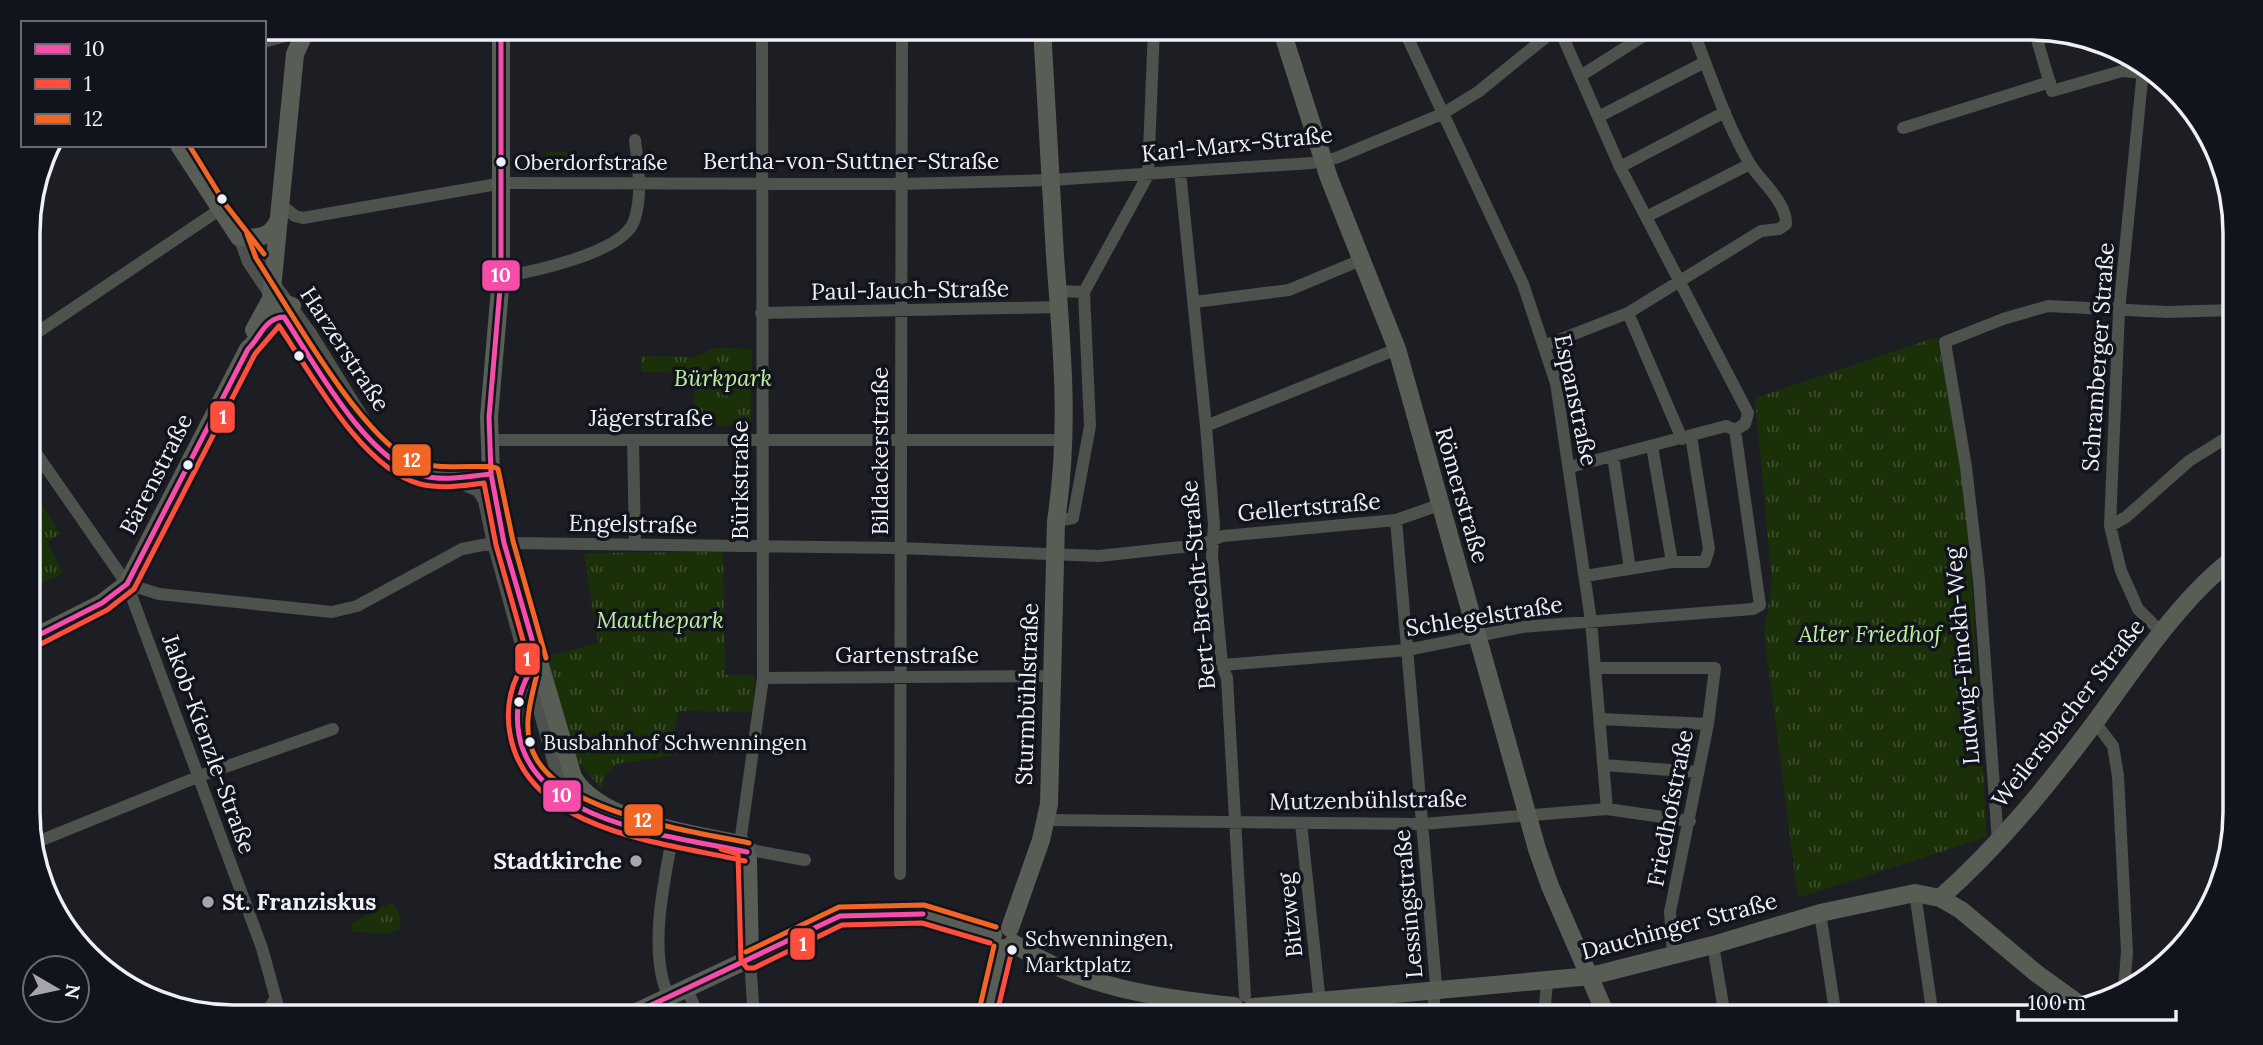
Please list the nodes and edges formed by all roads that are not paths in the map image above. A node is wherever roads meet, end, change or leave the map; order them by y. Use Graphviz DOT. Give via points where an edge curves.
graph roads {
  1 [pos="298,40"];
  2 [pos="501,40"];
  3 [pos="762,40"];
  4 [pos="902,40"];
  5 [pos="1042,40"];
  6 [pos="1154,40"];
  7 [pos="1285,40"];
  8 [pos="1408,40"];
  9 [pos="1542,40"];
  10 [pos="1564,40"];
  11 [pos="1637,40"];
  12 [pos="1697,40"];
  13 [pos="2038,41"];
  14 [pos="1539,42"];
  15 [pos="1706,62"];
  16 [pos="2134,72"];
  17 [pos="1582,75"];
  18 [pos="2142,77"];
  19 [pos="2050,82"];
  20 [pos="1725,112"];
  21 [pos="1442,114"];
  22 [pos="1598,117"];
  23 [pos="1903,128"];
  24 [pos="635,140"];
  25 [pos="180,147"];
  26 [pos="1324,161"];
  27 [pos="1750,164"];
  28 [pos="1620,167"];
  29 [pos="1180,172"];
  30 [pos="1148,175"];
  31 [pos="1051,180"];
  32 [pos="503,183"];
  33 [pos="640,183"];
  34 [pos="762,183"];
  35 [pos="902,184"];
  36 [pos="280,204"];
  37 [pos="219,211"];
  38 [pos="1646,217"];
  39 [pos="277,223"];
  40 [pos="239,237"];
  41 [pos="1361,260"];
  42 [pos="501,277"];
  43 [pos="1679,281"];
  44 [pos="271,290"];
  45 [pos="1084,292"];
  46 [pos="1059,299"];
  47 [pos="1195,302"];
  48 [pos="2223,310"];
  49 [pos="288,311"];
  50 [pos="2119,311"];
  51 [pos="901,312"];
  52 [pos="761,313"];
  53 [pos="1628,313"];
  54 [pos="41,330"];
  55 [pos="1546,345"];
  56 [pos="248,349"];
  57 [pos="1397,349"];
  58 [pos="1206,426"];
  59 [pos="1735,430"];
  60 [pos="1686,438"];
  61 [pos="490,440"];
  62 [pos="633,440"];
  63 [pos="761,440"];
  64 [pos="1064,440"];
  65 [pos="2223,440"];
  66 [pos="901,441"];
  67 [pos="1652,446"];
  68 [pos="1613,456"];
  69 [pos="41,460"];
  70 [pos="1570,467"];
  71 [pos="491,474"];
  72 [pos="450,478"];
  73 [pos="1439,505"];
  74 [pos="1396,520"];
  75 [pos="1056,521"];
  76 [pos="2110,526"];
  77 [pos="1214,540"];
  78 [pos="498,543"];
  79 [pos="635,545"];
  80 [pos="761,546"];
  81 [pos="900,548"];
  82 [pos="1056,552"];
  83 [pos="1672,562"];
  84 [pos="1630,569"];
  85 [pos="2223,572"];
  86 [pos="1585,576"];
  87 [pos="127,584"];
  88 [pos="1591,621"];
  89 [pos="2162,633"];
  90 [pos="40,634"];
  91 [pos="1477,638"];
  92 [pos="1407,650"];
  93 [pos="1222,665"];
  94 [pos="533,666"];
  95 [pos="1596,668"];
  96 [pos="901,676"];
  97 [pos="1052,676"];
  98 [pos="763,677"];
  99 [pos="1600,719"];
  100 [pos="2095,722"];
  101 [pos="1708,724"];
  102 [pos="333,729"];
  103 [pos="1604,765"];
  104 [pos="1697,772"];
  105 [pos="198,777"];
  106 [pos="575,801"];
  107 [pos="1607,809"];
  108 [pos="1527,816"];
  109 [pos="1046,820"];
  110 [pos="1690,821"];
  111 [pos="1237,822"];
  112 [pos="1301,823"];
  113 [pos="1423,824"];
  114 [pos="673,832"];
  115 [pos="43,841"];
  116 [pos="1998,842"];
  117 [pos="746,849"];
  118 [pos="805,860"];
  119 [pos="900,874"];
  120 [pos="1915,893"];
  121 [pos="1940,898"];
  122 [pos="1820,912"];
  123 [pos="1005,939"];
  124 [pos="1713,946"];
  125 [pos="1673,955"];
  126 [pos="750,960"];
  127 [pos="1591,976"];
  128 [pos="2125,979"];
  129 [pos="1547,982"];
  130 [pos="687,989"];
  131 [pos="1436,993"];
  132 [pos="669,998"];
  133 [pos="275,999"];
  134 [pos="2073,1000"];
  135 [pos="1320,1003"];
  136 [pos="1219,1004"];
  137 [pos="1244,1004"];
  138 [pos="1299,1004"];
  139 [pos="1434,1004"];
  140 [pos="1545,1004"];
  141 [pos="1603,1004"];
  142 [pos="1723,1004"];
  143 [pos="1834,1004"];
  144 [pos="1931,1004"];
  145 [pos="271,1005"];
  146 [pos="277,1005"];
  147 [pos="654,1005"];
  148 [pos="694,1005"];
  149 [pos="753,1005"];
  150 [pos="990,1005"];
  1 -- 36 [label="main road"];
  2 -- 32 [label="main road"];
  3 -- 34 [label="street, Bürkstraße"];
  4 -- 35 [label="street, Bildackerstraße"];
  5 -- 31 [label="main road, Sturmbühlstraße"];
  6 -- 30 [label="street"];
  7 -- 26 [label="main road, Römerstraße"];
  8 -- 21 [label="street, Espanstraße"];
  9 -- 14 [label="street, Karl-Marx-Straße"];
  10 -- 17 [label="street"];
  11 -- 17 [label="street"];
  12 -- 15 [label="street"];
  13 -- 19 [label="street"];
  14 -- 21 [label="street, Karl-Marx-Straße" via="1478,92"];
  15 -- 20 [label="street"];
  15 -- 22 [label="street"];
  16 -- 19 [label="street" via="2052,91"];
  17 -- 22 [label="street"];
  18 -- 50 [label="street, Schramberger Straße"];
  19 -- 23 [label="street"];
  20 -- 27 [label="street"];
  20 -- 28 [label="street"];
  21 -- 26 [label="street, Karl-Marx-Straße"];
  21 -- 55 [label="street, Espanstraße" via="1523,284"];
  22 -- 28 [label="street"];
  24 -- 33 [label="street"];
  25 -- 37 [label="main road"];
  26 -- 29 [label="street, Karl-Marx-Straße"];
  26 -- 41 [label="main road, Römerstraße"];
  27 -- 38 [label="street"];
  27 -- 43 [label="street" via="1783,210 1786,224 1761,232"];
  28 -- 38 [label="street"];
  29 -- 30 [label="street, Karl-Marx-Straße"];
  29 -- 47 [label="street, Bert-Brecht-Straße"];
  30 -- 31 [label="street, Karl-Marx-Straße"];
  30 -- 45 [label="street"];
  31 -- 35 [label="street, Bertha-von-Suttner-Straße"];
  31 -- 46 [label="main road, Sturmbühlstraße"];
  32 -- 33 [label="street, Bertha-von-Suttner-Straße"];
  32 -- 36 [label="street, Bertha-von-Suttner-Straße" via="303,218"];
  32 -- 42 [label="main road"];
  33 -- 34 [label="street, Bertha-von-Suttner-Straße"];
  33 -- 42 [label="street" via="634,223 621,237 555,268"];
  34 -- 35 [label="street, Bertha-von-Suttner-Straße"];
  34 -- 52 [label="street, Bürkstraße"];
  35 -- 51 [label="street, Bildackerstraße"];
  36 -- 39 [label="main road"];
  37 -- 40 [label="main road"];
  37 -- 54 [label="street"];
  38 -- 43 [label="street"];
  39 -- 40 [label="main road" via="264,236"];
  39 -- 44 [label="main road"];
  40 -- 44 [label="street" via="248,262"];
  41 -- 47 [label="street" via="1289,290"];
  41 -- 57 [label="main road, Römerstraße"];
  42 -- 61 [label="main road"];
  43 -- 53 [label="street"];
  43 -- 59 [label="street" via="1748,413 1745,424"];
  44 -- 49 [label="main road"];
  44 -- 56 [label="main road, Bärenstraße"];
  45 -- 46 [label="street"];
  45 -- 75 [label="street" via="1090,426 1073,518"];
  46 -- 51 [label="street, Paul-Jauch-Straße"];
  46 -- 64 [label="main road, Sturmbühlstraße"];
  47 -- 58 [label="street, Bert-Brecht-Straße"];
  48 -- 50 [label="street"];
  49 -- 56 [label="main road, Bärenstraße" via="265,324"];
  49 -- 72 [label="street, Harzerstraße" via="379,443 401,465 421,475"];
  50 -- 76 [label="street, Schramberger Straße"];
  50 -- 116 [label="street, Ludwig-Finckh-Weg" via="2048,306 1945,342 1972,519"];
  51 -- 52 [label="street, Paul-Jauch-Straße"];
  51 -- 66 [label="street, Bildackerstraße"];
  52 -- 63 [label="street, Bürkstraße"];
  53 -- 55 [label="street"];
  53 -- 60 [label="street"];
  55 -- 70 [label="street, Espanstraße"];
  56 -- 87 [label="main road, Bärenstraße"];
  57 -- 58 [label="street"];
  57 -- 73 [label="main road, Römerstraße"];
  58 -- 77 [label="street, Bert-Brecht-Straße"];
  59 -- 60 [label="street" via="1726,426"];
  59 -- 88 [label="street, Schlegelstraße" via="1760,605"];
  60 -- 67 [label="street"];
  60 -- 83 [label="street" via="1709,549 1704,562"];
  61 -- 62 [label="street, Jägerstraße"];
  61 -- 71 [label="main road"];
  62 -- 63 [label="street, Jägerstraße"];
  62 -- 79 [label="street"];
  63 -- 66 [label="street, Jägerstraße"];
  63 -- 80 [label="street, Bürkstraße"];
  64 -- 66 [label="street, Jägerstraße"];
  64 -- 75 [label="main road, Sturmbühlstraße"];
  65 -- 76 [label="street" via="2189,461"];
  66 -- 81 [label="street, Bildackerstraße"];
  67 -- 68 [label="street"];
  67 -- 83 [label="street"];
  68 -- 70 [label="street"];
  68 -- 84 [label="street"];
  69 -- 87 [label="street, Jakob-Kienzle-Straße"];
  70 -- 86 [label="street, Espanstraße"];
  71 -- 72 [label="street, Harzerstraße"];
  71 -- 78 [label="main road"];
  72 -- 78 [label="street, Harzerstraße" via="478,491"];
  73 -- 74 [label="street, Gellertstraße"];
  73 -- 91 [label="main road, Römerstraße"];
  74 -- 77 [label="street, Gellertstraße"];
  74 -- 92 [label="street, Lessingstraße"];
  75 -- 82 [label="main road, Sturmbühlstraße"];
  76 -- 89 [label="street, Schramberger Straße" via="2121,571 2138,609"];
  77 -- 82 [label="street, Gellertstraße" via="1099,556"];
  77 -- 93 [label="street, Bert-Brecht-Straße"];
  78 -- 79 [label="street, Engelstraße"];
  78 -- 87 [label="street, Engelstraße" via="462,549 332,612 159,594"];
  78 -- 94 [label="main road"];
  79 -- 80 [label="street, Engelstraße"];
  80 -- 81 [label="street, Engelstraße"];
  80 -- 98 [label="street, Bürkstraße"];
  81 -- 82 [label="street, Engelstraße"];
  81 -- 96 [label="street, Bildackerstraße"];
  82 -- 97 [label="main road, Sturmbühlstraße"];
  83 -- 84 [label="street"];
  84 -- 86 [label="street"];
  85 -- 89 [label="main road, Weilersbacher Straße"];
  86 -- 88 [label="street, Espanstraße"];
  87 -- 90 [label="main road" via="102,603"];
  87 -- 105 [label="street, Jakob-Kienzle-Straße"];
  88 -- 91 [label="street, Schlegelstraße" via="1522,627"];
  88 -- 95 [label="street, Espanstraße"];
  89 -- 100 [label="main road, Weilersbacher Straße"];
  91 -- 92 [label="street, Schlegelstraße"];
  91 -- 108 [label="main road, Römerstraße"];
  92 -- 93 [label="street, Schlegelstraße"];
  92 -- 113 [label="street, Lessingstraße"];
  93 -- 111 [label="street, Bert-Brecht-Straße" via="1227,678"];
  94 -- 106 [label="main road"];
  94 -- 106 [label="street" via="517,701 520,742 536,777"];
  95 -- 99 [label="street, Espanstraße"];
  95 -- 101 [label="street, Friedhofstraße" via="1715,668"];
  96 -- 97 [label="street, Gartenstraße"];
  96 -- 98 [label="street, Gartenstraße"];
  96 -- 119 [label="street, Bildackerstraße"];
  97 -- 109 [label="main road, Sturmbühlstraße"];
  98 -- 117 [label="street, Bürkstraße" via="741,836"];
  99 -- 101 [label="street"];
  99 -- 103 [label="street, Espanstraße"];
  100 -- 116 [label="main road, Weilersbacher Straße"];
  100 -- 128 [label="street" via="2113,746 2118,776"];
  101 -- 104 [label="street, Friedhofstraße"];
  102 -- 105 [label="street"];
  103 -- 104 [label="street"];
  103 -- 107 [label="street, Espanstraße"];
  104 -- 110 [label="street, Friedhofstraße"];
  105 -- 115 [label="street"];
  105 -- 133 [label="street, Jakob-Kienzle-Straße" via="262,948"];
  106 -- 114 [label="street"];
  106 -- 114 [label="main road"];
  107 -- 108 [label="street, Mutzenbühlstraße"];
  107 -- 110 [label="street, Mutzenbühlstraße"];
  108 -- 113 [label="street, Mutzenbühlstraße"];
  108 -- 127 [label="main road, Römerstraße" via="1550,886"];
  109 -- 111 [label="street, Mutzenbühlstraße"];
  109 -- 123 [label="main road, Sturmbühlstraße"];
  110 -- 125 [label="street, Friedhofstraße" via="1670,912"];
  111 -- 112 [label="street, Mutzenbühlstraße"];
  111 -- 137 [label="street, Bert-Brecht-Straße"];
  112 -- 113 [label="street, Mutzenbühlstraße"];
  112 -- 135 [label="street, Bitzweg"];
  113 -- 131 [label="street, Lessingstraße"];
  114 -- 117 [label="main road"];
  114 -- 132 [label="street" via="660,921 662,984"];
  116 -- 121 [label="main road, Weilersbacher Straße"];
  117 -- 118 [label="street"];
  117 -- 126 [label="main road"];
  120 -- 121 [label="main road, Dauchinger Straße"];
  120 -- 122 [label="main road, Dauchinger Straße"];
  120 -- 144 [label="street"];
  121 -- 134 [label="main road, Dauchinger Straße"];
  122 -- 124 [label="main road, Dauchinger Straße"];
  122 -- 143 [label="street"];
  123 -- 126 [label="main road, Dauchinger Straße" via="923,914 840,916"];
  123 -- 136 [label="main road, Dauchinger Straße" via="1116,990"];
  123 -- 150 [label="main road, Sturmbühlstraße"];
  124 -- 125 [label="main road, Dauchinger Straße"];
  124 -- 142 [label="street"];
  125 -- 127 [label="main road, Dauchinger Straße"];
  126 -- 130 [label="main road"];
  126 -- 149 [label="street"];
  127 -- 129 [label="main road, Dauchinger Straße"];
  127 -- 141 [label="main road, Römerstraße"];
  129 -- 131 [label="main road, Dauchinger Straße"];
  129 -- 140 [label="street"];
  130 -- 132 [label="main road"];
  130 -- 148 [label="street"];
  131 -- 135 [label="main road, Dauchinger Straße"];
  131 -- 139 [label="street, Lessingstraße"];
  132 -- 147 [label="main road"];
  133 -- 145 [label="street"];
  133 -- 146 [label="street, Jakob-Kienzle-Straße"];
  135 -- 138 [label="main road, Dauchinger Straße"];
}
